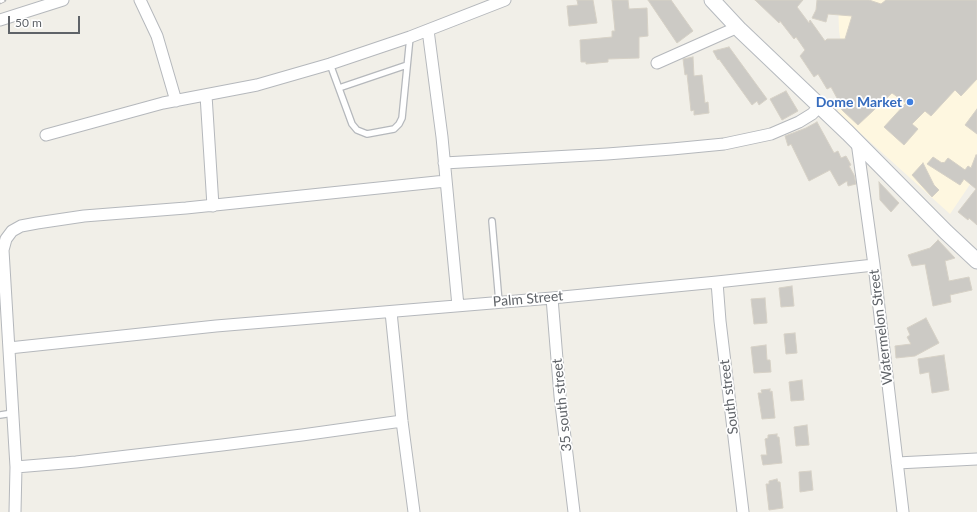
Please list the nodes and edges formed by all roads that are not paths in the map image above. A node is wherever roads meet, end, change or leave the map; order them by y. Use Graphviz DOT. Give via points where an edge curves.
graph roads {
  1 [pos="63,0"];
  2 [pos="140,0"];
  3 [pos="505,0"];
  4 [pos="712,0"];
  5 [pos="0,20"];
  6 [pos="738,27"];
  7 [pos="428,30"];
  8 [pos="410,37"];
  9 [pos="657,63"];
  10 [pos="330,64"];
  11 [pos="407,65"];
  12 [pos="338,88"];
  13 [pos="206,95"];
  14 [pos="176,101"];
  15 [pos="820,106"];
  16 [pos="46,135"];
  17 [pos="857,142"];
  18 [pos="444,163"];
  19 [pos="446,181"];
  20 [pos="213,206"];
  21 [pos="492,221"];
  22 [pos="977,261"];
  23 [pos="874,265"];
  24 [pos="717,282"];
  25 [pos="552,298"];
  26 [pos="499,302"];
  27 [pos="458,306"];
  28 [pos="391,312"];
  29 [pos="10,348"];
  30 [pos="13,413"];
  31 [pos="0,415"];
  32 [pos="402,421"];
  33 [pos="977,459"];
  34 [pos="898,463"];
  35 [pos="16,467"];
  36 [pos="15,512"];
  37 [pos="414,512"];
  38 [pos="574,512"];
  39 [pos="743,512"];
  40 [pos="903,512"];
  1 -- 5 [label="street"];
  2 -- 14 [label="street" via="157,36"];
  3 -- 7 [label="street"];
  4 -- 6 [label="main road"];
  6 -- 9 [label="street"];
  6 -- 15 [label="main road"];
  7 -- 8 [label="street"];
  7 -- 18 [label="street"];
  8 -- 10 [label="street"];
  8 -- 11 [label="lane"];
  10 -- 12 [label="lane"];
  10 -- 13 [label="street" via="257,85"];
  11 -- 12 [label="lane"];
  11 -- 12 [label="lane" via="402,118 394,129 386,132 367,134 358,130 352,124"];
  13 -- 14 [label="street"];
  13 -- 20 [label="street"];
  14 -- 16 [label="street"];
  15 -- 17 [label="main road"];
  15 -- 18 [label="street" via="799,122 771,134 724,144 672,150"];
  17 -- 22 [label="main road"];
  17 -- 23 [label="street, Watermelon Street"];
  18 -- 19 [label="street"];
  19 -- 20 [label="street"];
  19 -- 27 [label="street"];
  20 -- 29 [label="street" via="84,216 21,226 12,231 3,250"];
  21 -- 26 [label="lane"];
  23 -- 24 [label="street, Palm Street"];
  23 -- 34 [label="street, Watermelon Street"];
  24 -- 25 [label="street, Palm Street"];
  24 -- 39 [label="street, South street"];
  25 -- 26 [label="street, Palm Street"];
  25 -- 38 [label="street, 35 south street" via="560,396"];
  26 -- 27 [label="street, Palm Street"];
  27 -- 28 [label="street, Palm Street"];
  28 -- 29 [label="street, Palm Street" via="216,326"];
  28 -- 32 [label="street"];
  29 -- 30 [label="street"];
  30 -- 31 [label="lane"];
  30 -- 35 [label="street"];
  32 -- 35 [label="street" via="222,445"];
  32 -- 37 [label="street"];
  33 -- 34 [label="street"];
  34 -- 40 [label="street, Watermelon Street"];
  35 -- 36 [label="street"];
}
